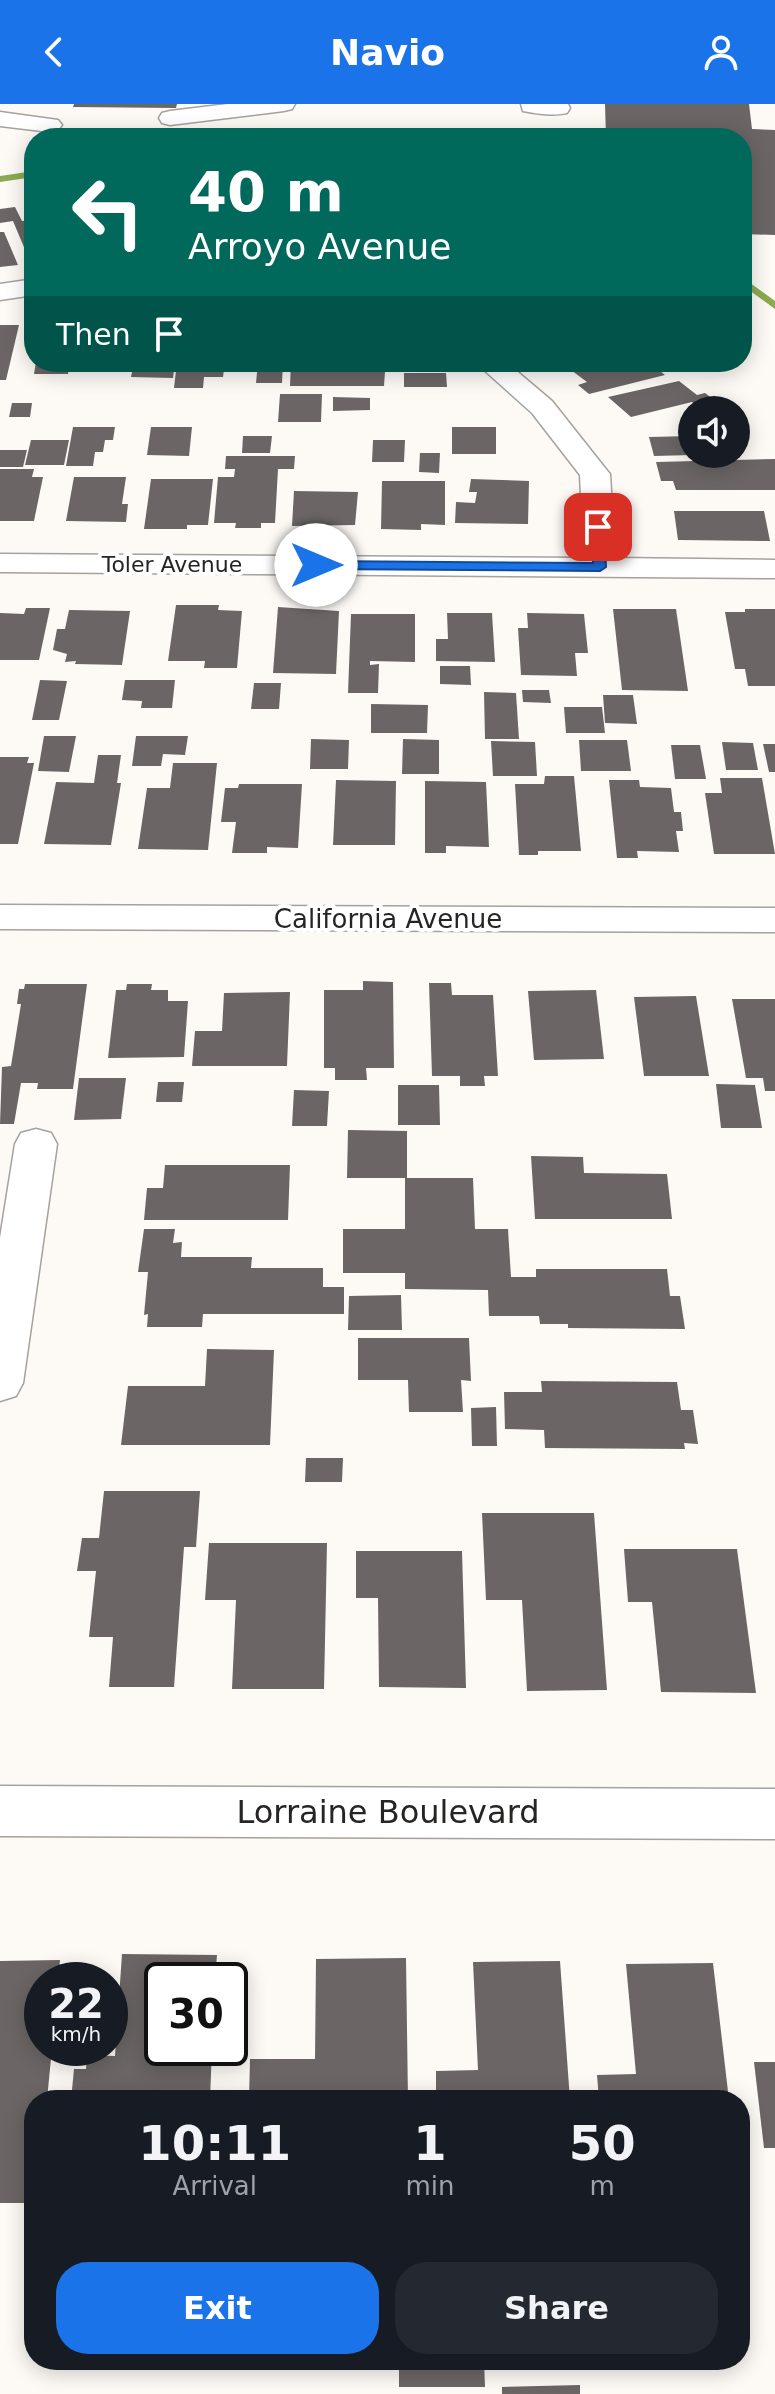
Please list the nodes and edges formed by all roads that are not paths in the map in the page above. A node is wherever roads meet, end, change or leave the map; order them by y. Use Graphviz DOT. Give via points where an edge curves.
graph roads {
  1 [pos="16,104"];
  2 [pos="284,104"];
  3 [pos="531,106"];
  4 [pos="559,114"];
  5 [pos="170,118"];
  6 [pos="0,119"];
  7 [pos="50,125"];
  8 [pos="24,288"];
  9 [pos="0,292"];
  10 [pos="501,372"];
  11 [pos="0,563"];
  12 [pos="600,567"];
  13 [pos="775,569"];
  14 [pos="0,917"];
  15 [pos="775,920"];
  16 [pos="36,1144"];
  17 [pos="0,1383"];
  18 [pos="0,1811"];
  19 [pos="775,1814"];
  1 -- 6 [label="street"];
  2 -- 5 [label="street"];
  3 -- 4 [label="street"];
  6 -- 7 [label="street"];
  8 -- 9 [label="street"];
  10 -- 12 [label="street" via="542,407 595,474"];
  11 -- 12 [label="street, Toler Avenue"];
  12 -- 13 [label="street, Toler Avenue"];
  14 -- 15 [label="street, California Avenue"];
  16 -- 17 [label="street"];
  18 -- 19 [label="street, Lorraine Boulevard"];
}
